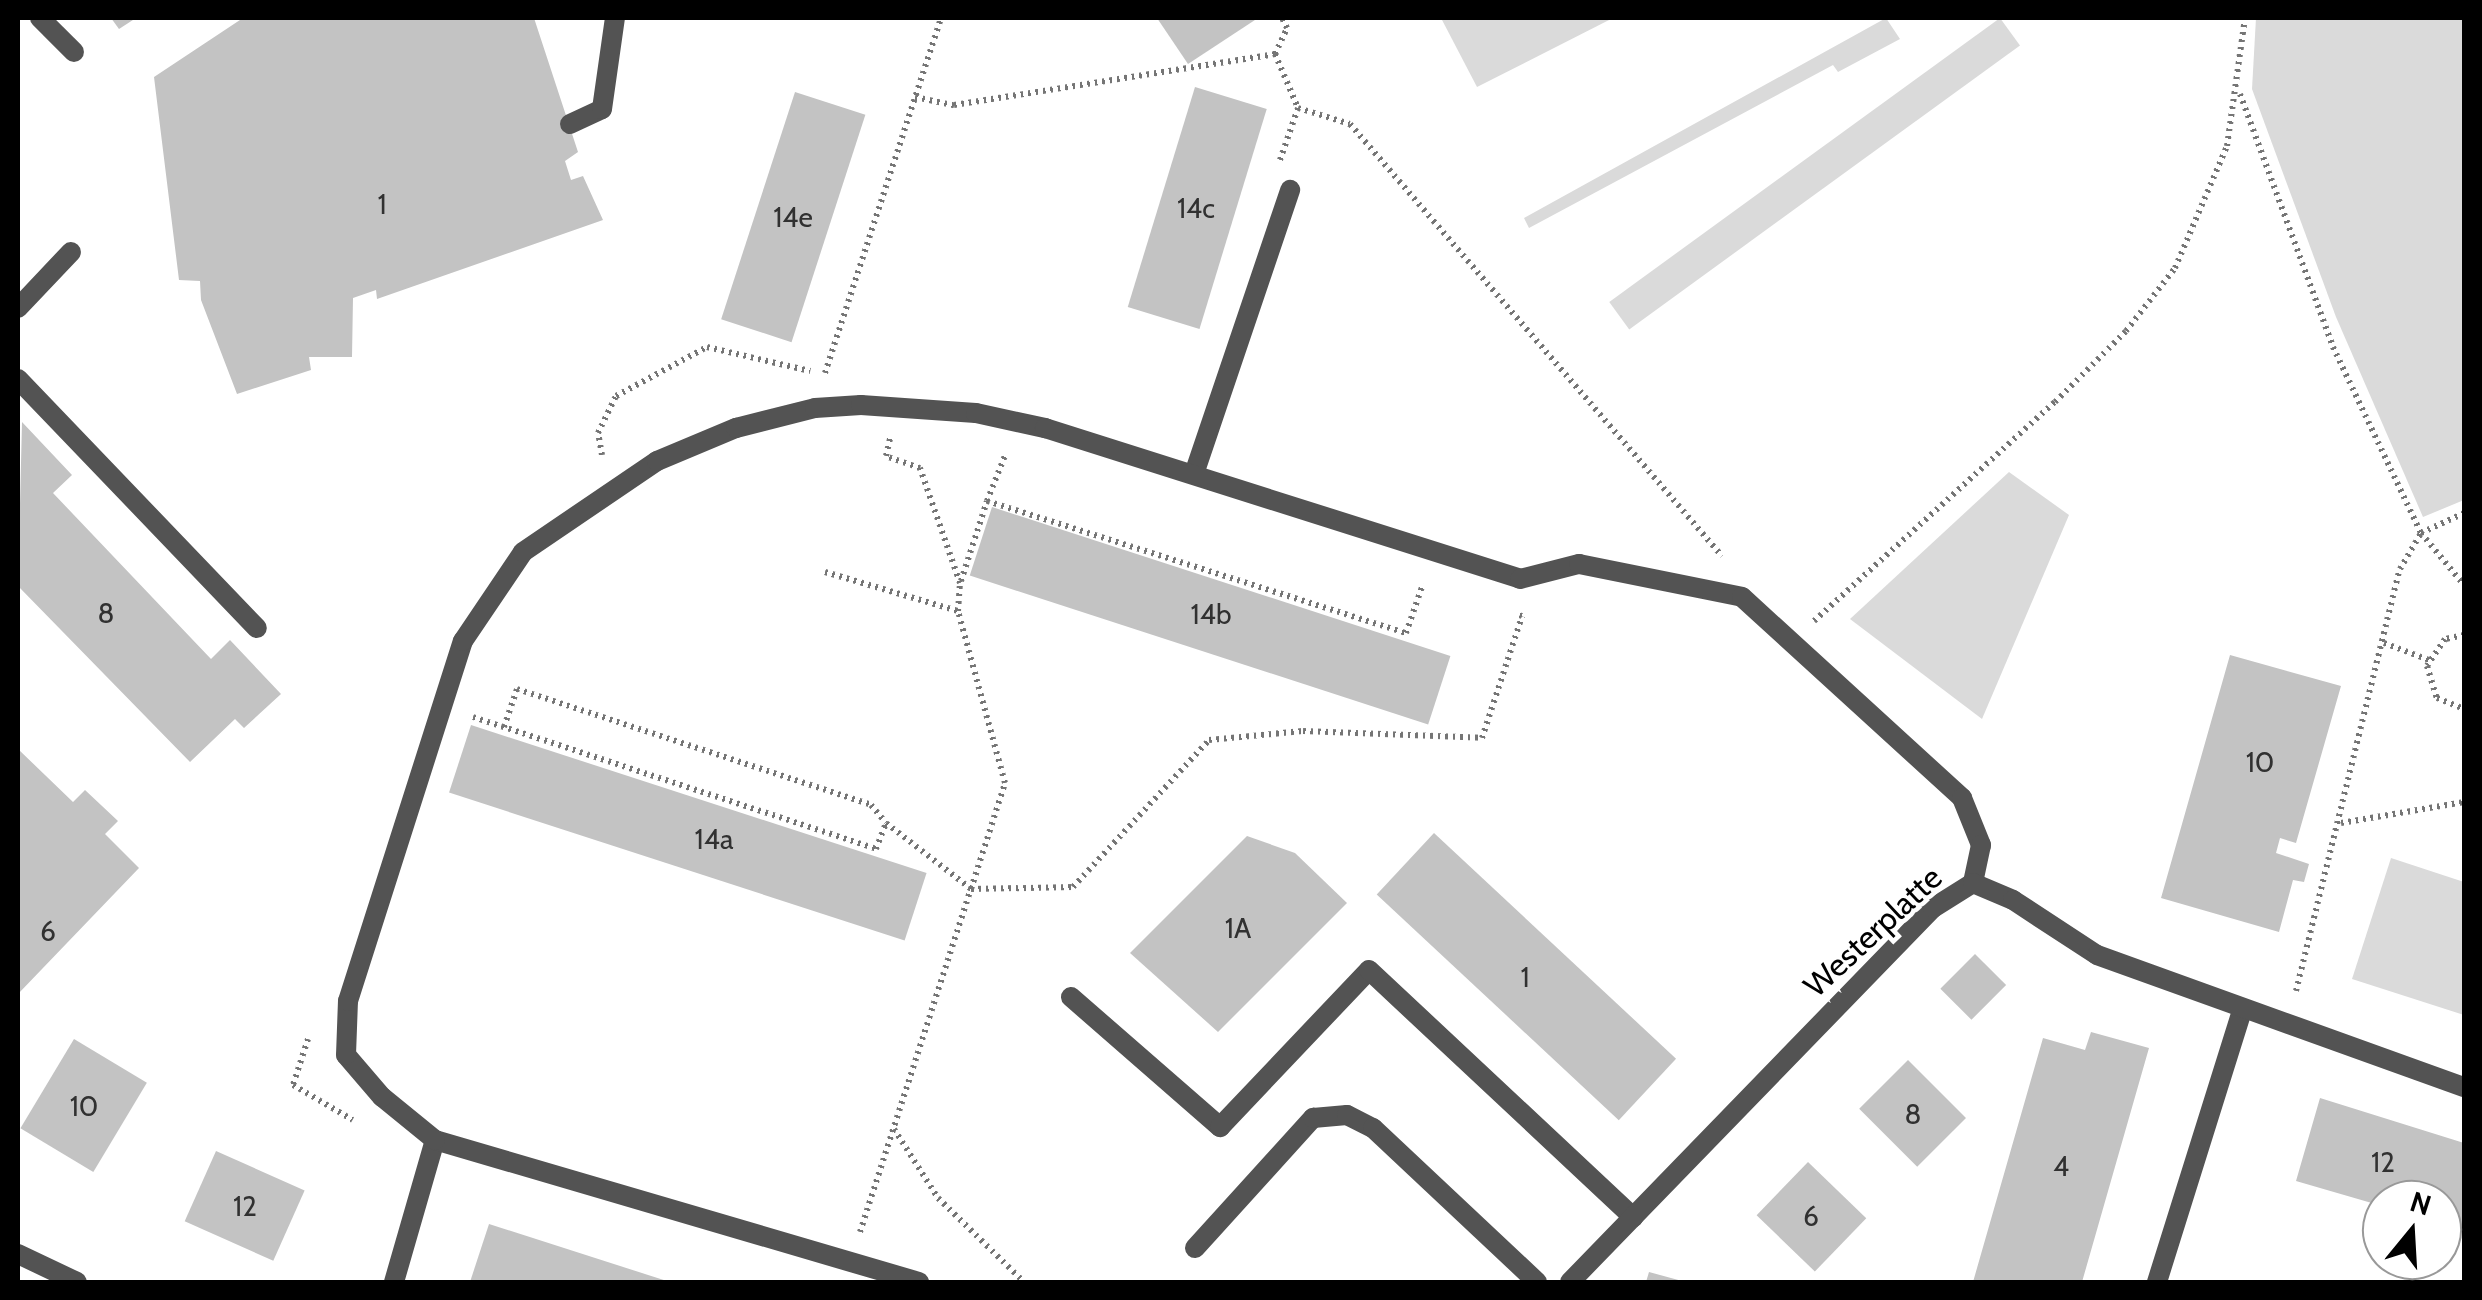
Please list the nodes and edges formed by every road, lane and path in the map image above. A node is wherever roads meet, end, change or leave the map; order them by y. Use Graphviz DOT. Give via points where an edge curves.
graph roads {
  1 [pos="40,18"];
  2 [pos="616,18"];
  3 [pos="942,18"];
  4 [pos="1282,18"];
  5 [pos="2244,18"];
  6 [pos="74,52"];
  7 [pos="2239,92"];
  8 [pos="916,97"];
  9 [pos="1298,108"];
  10 [pos="570,124"];
  11 [pos="1290,190"];
  12 [pos="70,252"];
  13 [pos="18,308"];
  14 [pos="18,379"];
  15 [pos="899,404"];
  16 [pos="1024,459"];
  17 [pos="604,469"];
  18 [pos="1194,474"];
  19 [pos="987,501"];
  20 [pos="2464,514"];
  21 [pos="2421,533"];
  22 [pos="825,572"];
  23 [pos="1405,578"];
  24 [pos="960,583"];
  25 [pos="1424,584"];
  26 [pos="2464,585"];
  27 [pos="1440,590"];
  28 [pos="1742,597"];
  29 [pos="1506,611"];
  30 [pos="958,612"];
  31 [pos="258,628"];
  32 [pos="2464,635"];
  33 [pos="1791,642"];
  34 [pos="2384,643"];
  35 [pos="2429,660"];
  36 [pos="440,705"];
  37 [pos="2464,709"];
  38 [pos="504,727"];
  39 [pos="2464,802"];
  40 [pos="886,823"];
  41 [pos="2341,823"];
  42 [pos="1973,882"];
  43 [pos="970,888"];
  44 [pos="1071,997"];
  45 [pos="2242,1011"];
  46 [pos="2287,1026"];
  47 [pos="311,1032"];
  48 [pos="2464,1086"];
  49 [pos="893,1128"];
  50 [pos="370,1129"];
  51 [pos="435,1140"];
  52 [pos="1633,1217"];
  53 [pos="1195,1248"];
  54 [pos="18,1254"];
  55 [pos="850,1262"];
  56 [pos="77,1282"];
  57 [pos="394,1282"];
  58 [pos="919,1282"];
  59 [pos="1024,1282"];
  60 [pos="1537,1282"];
  61 [pos="1570,1282"];
  62 [pos="2157,1282"];
  1 -- 6 [label="street"];
  2 -- 10 [label="street" via="602,109"];
  3 -- 8 [label="path"];
  4 -- 8 [label="path" via="1288,28 1275,54 954,105"];
  5 -- 7 [label="path"];
  7 -- 21 [label="path" via="2333,347"];
  7 -- 33 [label="path" via="2207,201 2175,268 2126,330"];
  8 -- 17 [label="path" via="824,375 706,347 616,396 598,433"];
  9 -- 28 [label="path" via="1350,124 1727,561"];
  11 -- 18 [label="street"];
  12 -- 13 [label="street"];
  14 -- 31 [label="street"];
  15 -- 18 [label="street" via="1044,428"];
  15 -- 24 [label="path" via="886,456 920,468"];
  15 -- 36 [label="street" via="815,408 736,428 657,461 522,552 464,641"];
  16 -- 19 [label="path" via="1005,454"];
  18 -- 28 [label="street" via="1520,579 1579,564"];
  19 -- 24 [label="path"];
  19 -- 25 [label="path" via="1406,633"];
  20 -- 21 [label="path"];
  21 -- 26 [label="path"];
  21 -- 34 [label="path" via="2400,569"];
  22 -- 30 [label="path"];
  23 -- 25 [label="path"];
  24 -- 30 [label="path"];
  25 -- 27 [label="path"];
  28 -- 33 [label="street"];
  29 -- 43 [label="path" via="1522,616 1482,738 1302,731 1210,740 1072,887"];
  30 -- 43 [label="path" via="1005,784"];
  32 -- 35 [label="path" via="2445,640"];
  33 -- 42 [label="street" via="1962,798 1981,846"];
  34 -- 35 [label="path"];
  34 -- 41 [label="path"];
  35 -- 37 [label="path" via="2428,683 2437,698"];
  36 -- 38 [label="path"];
  36 -- 51 [label="street" via="348,1001 346,1054 382,1098"];
  38 -- 40 [label="path" via="876,849"];
  38 -- 40 [label="path" via="517,688 871,806"];
  39 -- 41 [label="path"];
  40 -- 43 [label="path"];
  41 -- 46 [label="path"];
  42 -- 45 [label="street, Westerplatte" via="2014,900 2097,956"];
  42 -- 52 [label="street, Westerplatte" via="1933,908"];
  43 -- 49 [label="path"];
  44 -- 52 [label="street" via="1220,1127 1369,970"];
  45 -- 46 [label="street, Westerplatte"];
  45 -- 62 [label="street"];
  46 -- 48 [label="street, Westerplatte"];
  47 -- 50 [label="path" via="293,1085"];
  49 -- 55 [label="path"];
  49 -- 59 [label="path" via="938,1198"];
  51 -- 55 [label="street"];
  51 -- 57 [label="street"];
  52 -- 61 [label="street, Westerplatte"];
  53 -- 60 [label="street" via="1313,1118 1347,1115 1373,1128"];
  54 -- 56 [label="street"];
  55 -- 58 [label="street"];
}
